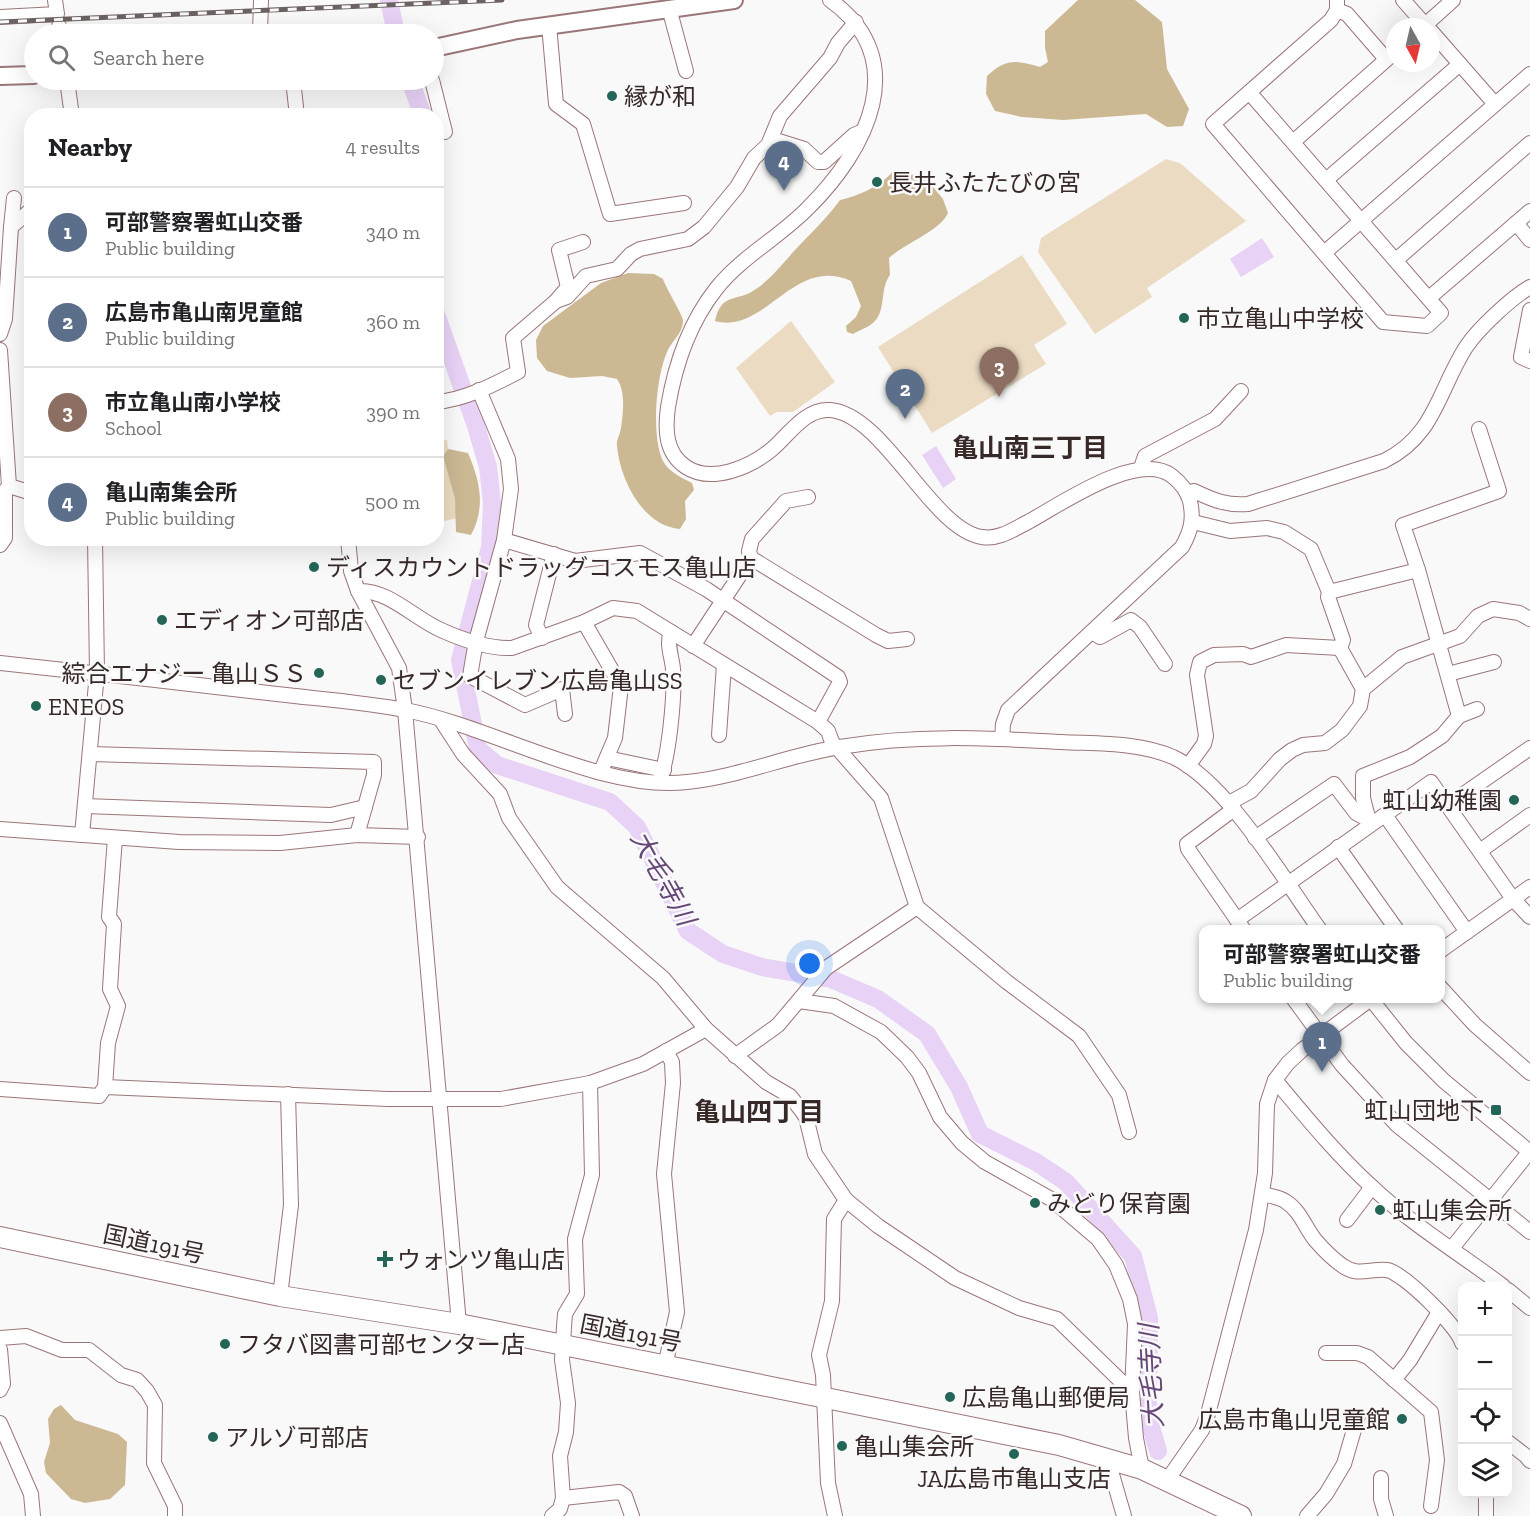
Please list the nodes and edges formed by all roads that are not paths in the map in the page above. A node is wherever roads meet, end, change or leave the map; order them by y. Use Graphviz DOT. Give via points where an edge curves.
graph roads {
  1 [pos="55,0"];
  2 [pos="261,0"];
  3 [pos="734,0"];
  4 [pos="830,0"];
  5 [pos="1403,0"];
  6 [pos="1453,0"];
  7 [pos="1337,5"];
  8 [pos="657,6"];
  9 [pos="0,17"];
  10 [pos="1418,18"];
  11 [pos="1436,18"];
  12 [pos="856,22"];
  13 [pos="260,24"];
  14 [pos="549,25"];
  15 [pos="517,30"];
  16 [pos="444,37"];
  17 [pos="1440,42"];
  18 [pos="444,46"];
  19 [pos="1386,51"];
  20 [pos="1386,60"];
  21 [pos="1460,64"];
  22 [pos="686,71"];
  23 [pos="1530,74"];
  24 [pos="24,75"];
  25 [pos="0,76"];
  26 [pos="68,90"];
  27 [pos="294,90"];
  28 [pos="434,90"];
  29 [pos="1249,92"];
  30 [pos="1495,104"];
  31 [pos="71,108"];
  32 [pos="296,108"];
  33 [pos="439,108"];
  34 [pos="444,128"];
  35 [pos="445,132"];
  36 [pos="863,132"];
  37 [pos="771,139"];
  38 [pos="1293,142"];
  39 [pos="1530,143"];
  40 [pos="1326,180"];
  41 [pos="14,198"];
  42 [pos="684,203"];
  43 [pos="1530,211"];
  44 [pos="24,215"];
  45 [pos="1361,221"];
  46 [pos="1516,223"];
  47 [pos="11,226"];
  48 [pos="1530,240"];
  49 [pos="583,242"];
  50 [pos="1324,253"];
  51 [pos="1396,260"];
  52 [pos="1530,287"];
  53 [pos="1429,298"];
  54 [pos="556,301"];
  55 [pos="1530,310"];
  56 [pos="0,334"];
  57 [pos="0,350"];
  58 [pos="1530,361"];
  59 [pos="477,391"];
  60 [pos="1241,391"];
  61 [pos="444,400"];
  62 [pos="1479,429"];
  63 [pos="1141,468"];
  64 [pos="9,486"];
  65 [pos="24,491"];
  66 [pos="1187,493"];
  67 [pos="808,497"];
  68 [pos="1193,522"];
  69 [pos="504,540"];
  70 [pos="0,545"];
  71 [pos="95,546"];
  72 [pos="349,546"];
  73 [pos="554,554"];
  74 [pos="751,558"];
  75 [pos="1418,570"];
  76 [pos="358,591"];
  77 [pos="1329,592"];
  78 [pos="722,601"];
  79 [pos="1530,619"];
  80 [pos="584,622"];
  81 [pos="671,632"];
  82 [pos="1092,632"];
  83 [pos="542,638"];
  84 [pos="907,639"];
  85 [pos="472,640"];
  86 [pos="1440,642"];
  87 [pos="693,646"];
  88 [pos="1340,648"];
  89 [pos="1494,662"];
  90 [pos="0,663"];
  91 [pos="1165,664"];
  92 [pos="724,665"];
  93 [pos="97,673"];
  94 [pos="1448,674"];
  95 [pos="1363,689"];
  96 [pos="1477,709"];
  97 [pos="405,710"];
  98 [pos="565,714"];
  99 [pos="1459,716"];
  100 [pos="445,721"];
  101 [pos="818,722"];
  102 [pos="719,735"];
  103 [pos="1002,739"];
  104 [pos="838,747"];
  105 [pos="1530,748"];
  106 [pos="90,754"];
  107 [pos="607,758"];
  108 [pos="1188,766"];
  109 [pos="601,771"];
  110 [pos="662,776"];
  111 [pos="1448,805"];
  112 [pos="85,806"];
  113 [pos="1231,806"];
  114 [pos="365,807"];
  115 [pos="1385,814"];
  116 [pos="1530,815"];
  117 [pos="1368,822"];
  118 [pos="0,829"];
  119 [pos="82,835"];
  120 [pos="357,835"];
  121 [pos="418,837"];
  122 [pos="115,838"];
  123 [pos="1254,838"];
  124 [pos="1338,847"];
  125 [pos="1480,851"];
  126 [pos="1286,882"];
  127 [pos="1530,887"];
  128 [pos="1513,899"];
  129 [pos="917,908"];
  130 [pos="1530,917"];
  131 [pos="1241,925"];
  132 [pos="1316,925"];
  133 [pos="1393,925"];
  134 [pos="1467,932"];
  135 [pos="1445,947"];
  136 [pos="1445,992"];
  137 [pos="801,998"];
  138 [pos="1296,1003"];
  139 [pos="1365,1003"];
  140 [pos="1374,1003"];
  141 [pos="706,1029"];
  142 [pos="1319,1036"];
  143 [pos="666,1051"];
  144 [pos="735,1056"];
  145 [pos="1530,1072"];
  146 [pos="1275,1080"];
  147 [pos="590,1083"];
  148 [pos="105,1087"];
  149 [pos="0,1089"];
  150 [pos="288,1094"];
  151 [pos="440,1100"];
  152 [pos="1129,1132"];
  153 [pos="1530,1152"];
  154 [pos="1372,1187"];
  155 [pos="1263,1194"];
  156 [pos="846,1200"];
  157 [pos="1491,1201"];
  158 [pos="1347,1220"];
  159 [pos="1530,1233"];
  160 [pos="0,1237"];
  161 [pos="1452,1248"];
  162 [pos="1496,1282"];
  163 [pos="1512,1293"];
  164 [pos="280,1296"];
  165 [pos="1530,1308"];
  166 [pos="1439,1312"];
  167 [pos="459,1324"];
  168 [pos="1461,1336"];
  169 [pos="0,1338"];
  170 [pos="562,1345"];
  171 [pos="0,1349"];
  172 [pos="1326,1353"];
  173 [pos="665,1366"];
  174 [pos="1394,1380"];
  175 [pos="0,1390"];
  176 [pos="1132,1392"];
  177 [pos="823,1397"];
  178 [pos="1358,1416"];
  179 [pos="0,1423"];
  180 [pos="1511,1444"];
  181 [pos="1107,1457"];
  182 [pos="1530,1461"];
  183 [pos="1142,1469"];
  184 [pos="1381,1478"];
  185 [pos="1166,1482"];
  186 [pos="563,1498"];
  187 [pos="1486,1498"];
  188 [pos="1431,1506"];
  189 [pos="33,1516"];
  190 [pos="175,1516"];
  191 [pos="552,1516"];
  192 [pos="632,1516"];
  193 [pos="835,1516"];
  194 [pos="1124,1516"];
  195 [pos="1242,1516"];
  196 [pos="1307,1516"];
  197 [pos="1386,1516"];
  198 [pos="1486,1516"];
  1 -- 9 [label="street" via="57,14"];
  2 -- 13 [label="street"];
  3 -- 8 [label="main road"];
  4 -- 12 [label="street"];
  5 -- 10 [label="street"];
  6 -- 11 [label="street"];
  7 -- 19 [label="street"];
  7 -- 29 [label="street" via="1331,20"];
  8 -- 14 [label="main road"];
  8 -- 22 [label="street"];
  12 -- 36 [label="street" via="873,53 876,70"];
  12 -- 37 [label="street" via="780,116"];
  14 -- 15 [label="main road"];
  14 -- 42 [label="street" via="556,104 583,124 610,214"];
  15 -- 16 [label="main road"];
  15 -- 18 [label="main road"];
  17 -- 21 [label="street"];
  20 -- 38 [label="street"];
  21 -- 30 [label="street"];
  21 -- 40 [label="street"];
  23 -- 30 [label="street"];
  24 -- 25 [label="main road"];
  26 -- 31 [label="street"];
  27 -- 32 [label="street"];
  28 -- 33 [label="street"];
  29 -- 38 [label="street"];
  29 -- 50 [label="street" via="1213,124"];
  30 -- 45 [label="street"];
  34 -- 35 [label="street"];
  36 -- 37 [label="street" via="854,135 824,162 818,162 804,150"];
  36 -- 63 [label="street" via="854,152 819,197 728,276 705,305 678,359 672,383 666,431 675,456 683,465 705,474 732,471 771,450 811,414 831,410 856,419 950,519 983,538 1007,533 1102,483"];
  37 -- 54 [label="street" via="728,199 695,235 639,249 617,269 586,276 567,297"];
  38 -- 40 [label="street"];
  39 -- 51 [label="street"];
  40 -- 45 [label="street"];
  41 -- 47 [label="street"];
  43 -- 46 [label="street"];
  44 -- 47 [label="street"];
  45 -- 50 [label="street"];
  45 -- 51 [label="street"];
  46 -- 48 [label="street"];
  46 -- 53 [label="street"];
  47 -- 56 [label="street" via="5,319"];
  49 -- 54 [label="street" via="558,250 568,287"];
  50 -- 53 [label="street" via="1383,322 1426,326 1441,313"];
  51 -- 53 [label="street"];
  52 -- 66 [label="street" via="1476,334 1428,424 1401,453 1248,504 1225,504 1194,491"];
  54 -- 59 [label="street" via="513,338 518,372"];
  55 -- 58 [label="street" via="1521,357"];
  57 -- 64 [label="street"];
  59 -- 61 [label="street"];
  59 -- 69 [label="street" via="508,459 511,489"];
  60 -- 63 [label="street" via="1215,419 1145,456"];
  62 -- 75 [label="street" via="1499,491 1403,525"];
  63 -- 66 [label="street" via="1158,468 1168,473"];
  64 -- 65 [label="street"];
  64 -- 70 [label="street" via="5,490 5,538"];
  66 -- 68 [label="street"];
  67 -- 74 [label="street" via="786,501 752,539"];
  68 -- 77 [label="street" via="1230,531 1268,528 1284,532 1311,549"];
  68 -- 82 [label="street" via="1182,547"];
  69 -- 73 [label="street"];
  69 -- 85 [label="street"];
  71 -- 93 [label="street"];
  72 -- 76 [label="street"];
  73 -- 78 [label="street" via="575,561 640,553"];
  73 -- 83 [label="street" via="536,625"];
  74 -- 78 [label="street"];
  74 -- 84 [label="street" via="876,635 888,641"];
  75 -- 77 [label="street"];
  75 -- 86 [label="street"];
  76 -- 85 [label="street" via="368,590 446,632"];
  76 -- 97 [label="street" via="399,668"];
  77 -- 88 [label="street" via="1342,640"];
  78 -- 87 [label="street"];
  78 -- 101 [label="street" via="838,677 840,682"];
  79 -- 86 [label="street" via="1493,609 1478,616 1460,636"];
  80 -- 81 [label="street" via="613,608 625,608"];
  80 -- 83 [label="street"];
  80 -- 107 [label="street" via="621,686 615,738"];
  81 -- 87 [label="street"];
  81 -- 110 [label="street" via="668,639 673,671"];
  82 -- 91 [label="street" via="1100,637 1131,620"];
  82 -- 103 [label="street" via="1008,710"];
  83 -- 85 [label="street" via="499,649"];
  85 -- 98 [label="street" via="470,676 525,705 562,689"];
  86 -- 94 [label="street"];
  86 -- 95 [label="street" via="1402,657"];
  87 -- 92 [label="street"];
  88 -- 95 [label="street"];
  88 -- 108 [label="street" via="1286,645 1251,657 1214,655 1200,662 1197,675 1206,736"];
  89 -- 94 [label="street"];
  90 -- 93 [label="street"];
  92 -- 101 [label="street"];
  92 -- 102 [label="street"];
  93 -- 97 [label="street"];
  93 -- 106 [label="street"];
  94 -- 99 [label="street"];
  95 -- 113 [label="street" via="1360,706 1342,730 1325,743 1292,750"];
  96 -- 99 [label="street"];
  97 -- 100 [label="street"];
  97 -- 121 [label="street"];
  99 -- 117 [label="street" via="1443,735 1410,757 1363,776 1362,798"];
  100 -- 109 [label="street"];
  100 -- 141 [label="street" via="463,753 500,794 509,818 557,887 663,978"];
  101 -- 104 [label="street"];
  103 -- 104 [label="street" via="904,739"];
  103 -- 108 [label="street" via="1133,746"];
  104 -- 110 [label="street" via="686,783"];
  104 -- 129 [label="street" via="881,798"];
  105 -- 111 [label="street"];
  106 -- 112 [label="street"];
  106 -- 114 [label="street" via="374,762"];
  107 -- 109 [label="street"];
  107 -- 110 [label="street"];
  108 -- 113 [label="street"];
  109 -- 110 [label="street" via="631,779"];
  111 -- 115 [label="street" via="1431,782"];
  111 -- 125 [label="street"];
  112 -- 114 [label="street" via="331,815"];
  112 -- 119 [label="street"];
  113 -- 123 [label="street"];
  113 -- 131 [label="street" via="1187,844"];
  114 -- 120 [label="street"];
  115 -- 117 [label="street"];
  115 -- 134 [label="street"];
  116 -- 125 [label="street"];
  117 -- 123 [label="street" via="1334,784"];
  117 -- 124 [label="street"];
  118 -- 119 [label="street"];
  119 -- 122 [label="street"];
  120 -- 121 [label="street"];
  120 -- 122 [label="street" via="268,843"];
  121 -- 151 [label="street"];
  122 -- 148 [label="street" via="109,917 114,924 110,989 118,1006 108,1043"];
  123 -- 126 [label="street"];
  124 -- 126 [label="street"];
  124 -- 133 [label="street"];
  125 -- 128 [label="street"];
  126 -- 131 [label="street"];
  126 -- 132 [label="street"];
  127 -- 128 [label="street"];
  128 -- 130 [label="street"];
  128 -- 134 [label="street"];
  129 -- 137 [label="street" via="826,968"];
  129 -- 152 [label="street" via="1079,1036 1119,1095"];
  134 -- 135 [label="street"];
  136 -- 145 [label="street" via="1475,1025"];
  137 -- 144 [label="street" via="778,1025"];
  137 -- 176 [label="street" via="834,1006 881,1032 919,1073 940,1117 962,1143 985,1162 1051,1199 1098,1239 1116,1265 1136,1324"];
  138 -- 142 [label="street"];
  139 -- 142 [label="street"];
  140 -- 153 [label="street" via="1444,1082"];
  141 -- 143 [label="street"];
  141 -- 144 [label="street"];
  142 -- 146 [label="street"];
  142 -- 157 [label="street" via="1397,1125"];
  143 -- 147 [label="street" via="643,1064"];
  143 -- 173 [label="street" via="672,1062 674,1083 664,1174 677,1312"];
  144 -- 156 [label="street" via="790,1096 801,1110 815,1154"];
  146 -- 154 [label="street" via="1336,1152"];
  146 -- 155 [label="street" via="1267,1104"];
  147 -- 151 [label="street" via="501,1100"];
  147 -- 170 [label="street" via="592,1175 575,1239 577,1293 565,1314"];
  148 -- 149 [label="street" via="99,1096"];
  148 -- 150 [label="street"];
  150 -- 151 [label="street"];
  150 -- 164 [label="street" via="291,1205"];
  151 -- 167 [label="street"];
  153 -- 157 [label="street"];
  154 -- 158 [label="street"];
  154 -- 161 [label="street"];
  155 -- 166 [label="street" via="1285,1201 1305,1220 1315,1240 1344,1268 1362,1274 1386,1270 1396,1273"];
  155 -- 185 [label="street" via="1208,1414 1202,1430"];
  156 -- 176 [label="street" via="955,1278 1019,1308 1057,1318"];
  156 -- 177 [label="street" via="834,1219 832,1301 819,1354"];
  157 -- 159 [label="street"];
  157 -- 161 [label="street"];
  160 -- 164 [label="highway, 国道191号"];
  161 -- 162 [label="street"];
  163 -- 165 [label="street"];
  164 -- 167 [label="highway, 国道191号"];
  166 -- 168 [label="street"];
  166 -- 174 [label="street"];
  167 -- 170 [label="highway, 国道191号"];
  169 -- 190 [label="street" via="26,1336 62,1350 88,1350 121,1375 137,1380 155,1406 154,1463 175,1506"];
  170 -- 173 [label="highway, 国道191号"];
  170 -- 186 [label="street" via="563,1379 568,1392 560,1456"];
  171 -- 175 [label="street"];
  172 -- 174 [label="street" via="1368,1357"];
  173 -- 177 [label="highway, 国道191号"];
  174 -- 188 [label="street" via="1431,1412 1437,1460"];
  176 -- 183 [label="street"];
  177 -- 181 [label="highway, 国道191号"];
  177 -- 193 [label="street" via="828,1483"];
  178 -- 196 [label="street" via="1344,1464"];
  179 -- 189 [label="street" via="31,1494"];
  180 -- 182 [label="street"];
  181 -- 183 [label="highway, 国道191号"];
  181 -- 194 [label="street"];
  183 -- 185 [label="highway, 国道191号"];
  184 -- 197 [label="street"];
  185 -- 195 [label="highway, 国道191号"];
  186 -- 191 [label="street" via="560,1509"];
  186 -- 192 [label="street" via="619,1492 626,1496"];
  187 -- 198 [label="street"];
}
